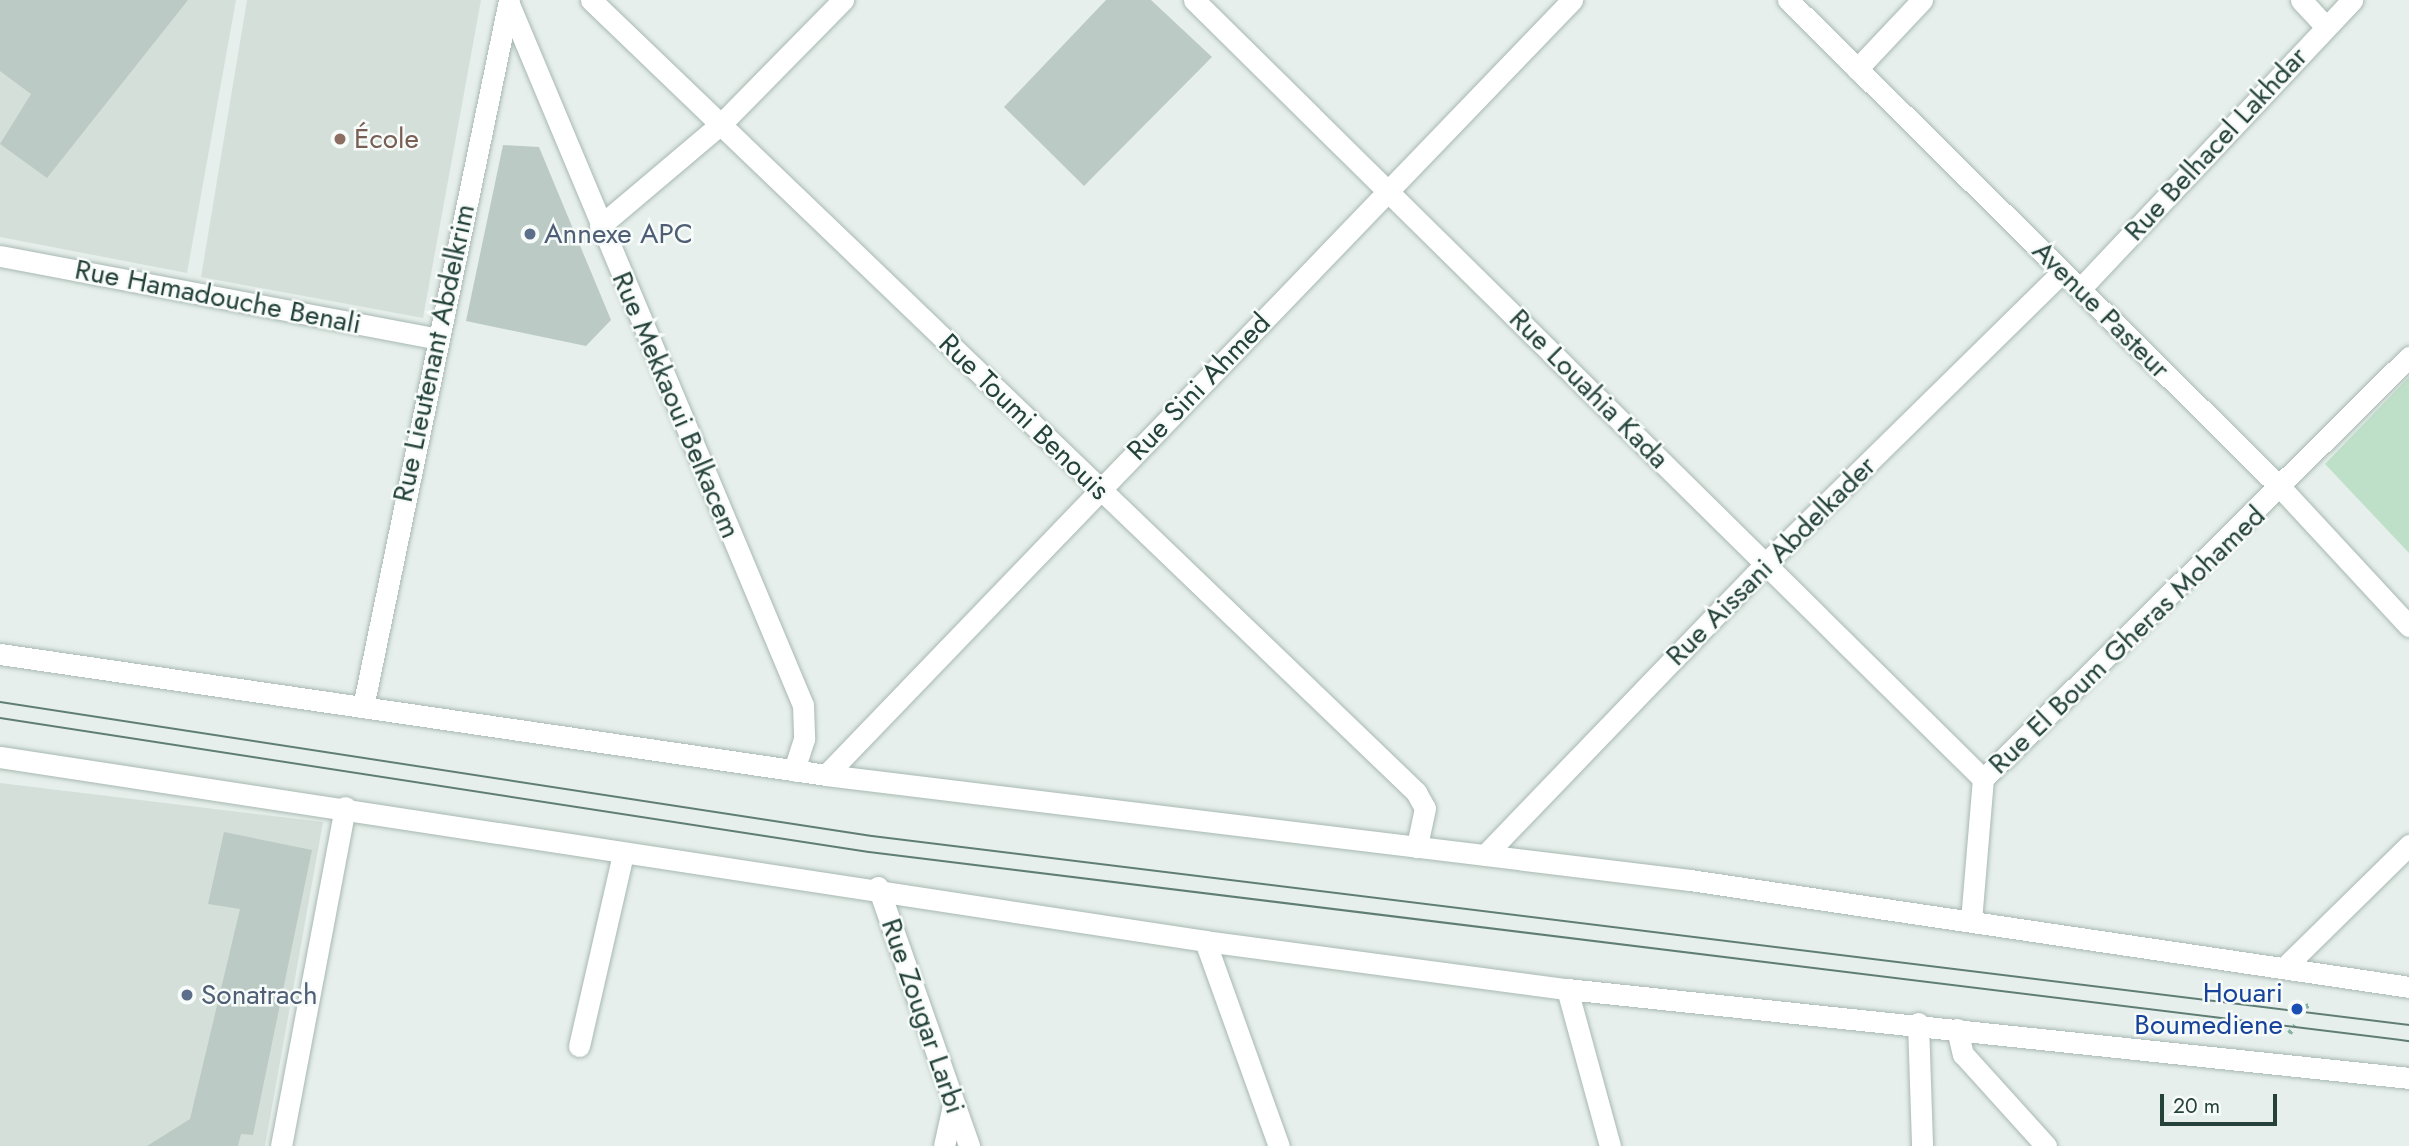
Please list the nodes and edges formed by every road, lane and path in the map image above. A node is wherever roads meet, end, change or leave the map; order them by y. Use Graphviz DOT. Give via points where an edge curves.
graph roads {
  1 [pos="591,0"];
  2 [pos="843,0"];
  3 [pos="1194,0"];
  4 [pos="1572,0"];
  5 [pos="1788,0"];
  6 [pos="1922,0"];
  7 [pos="2301,0"];
  8 [pos="2352,0"];
  9 [pos="509,2"];
  10 [pos="2326,27"];
  11 [pos="1857,69"];
  12 [pos="722,122"];
  13 [pos="1388,190"];
  14 [pos="600,226"];
  15 [pos="0,256"];
  16 [pos="2062,272"];
  17 [pos="2080,289"];
  18 [pos="435,338"];
  19 [pos="2409,357"];
  20 [pos="2282,489"];
  21 [pos="1099,491"];
  22 [pos="1766,564"];
  23 [pos="2409,626"];
  24 [pos="0,654"];
  25 [pos="363,707"];
  26 [pos="0,757"];
  27 [pos="794,770"];
  28 [pos="826,775"];
  29 [pos="1983,779"];
  30 [pos="345,807"];
  31 [pos="2409,845"];
  32 [pos="1417,847"];
  33 [pos="623,854"];
  34 [pos="1485,855"];
  35 [pos="878,887"];
  36 [pos="1971,921"];
  37 [pos="1205,941"];
  38 [pos="2286,966"];
  39 [pos="2409,987"];
  40 [pos="1567,989"];
  41 [pos="1918,1023"];
  42 [pos="1957,1029"];
  43 [pos="579,1046"];
  44 [pos="2409,1078"];
  45 [pos="953,1105"];
  46 [pos="281,1146"];
  47 [pos="944,1146"];
  48 [pos="969,1146"];
  49 [pos="1279,1146"];
  50 [pos="1610,1146"];
  51 [pos="1922,1146"];
  52 [pos="2046,1146"];
  1 -- 12 [label="street, Rue Toumi Benouis"];
  2 -- 12 [label="street"];
  3 -- 13 [label="street, Rue Louahia Kada"];
  4 -- 13 [label="street, Rue Sini Ahmed"];
  5 -- 11 [label="street, Avenue Pasteur"];
  6 -- 11 [label="street"];
  7 -- 10 [label="street"];
  8 -- 10 [label="street, Rue Belhacel Lakhdar"];
  9 -- 14 [label="street, Rue Mekkaoui Belkacem"];
  9 -- 18 [label="street, Rue Lieutenant Abdelkrim"];
  10 -- 17 [label="street, Rue Belhacel Lakhdar"];
  11 -- 16 [label="street, Avenue Pasteur"];
  12 -- 14 [label="street"];
  12 -- 21 [label="street, Rue Toumi Benouis"];
  13 -- 21 [label="street, Rue Sini Ahmed"];
  13 -- 22 [label="street, Rue Louahia Kada"];
  14 -- 27 [label="street, Rue Mekkaoui Belkacem" via="803,705 804,739"];
  15 -- 18 [label="street, Rue Hamadouche Benali"];
  16 -- 17 [label="street, Avenue Pasteur"];
  16 -- 22 [label="street, Rue Aissani Abdelkader"];
  17 -- 20 [label="street, Avenue Pasteur"];
  18 -- 25 [label="street, Rue Lieutenant Abdelkrim"];
  19 -- 20 [label="street, Rue El Boum Gheras Mohamed"];
  20 -- 23 [label="street, Avenue Pasteur"];
  20 -- 29 [label="street, Rue El Boum Gheras Mohamed"];
  21 -- 28 [label="street, Rue Sini Ahmed"];
  21 -- 32 [label="street, Rue Toumi Benouis" via="1423,799"];
  22 -- 29 [label="street, Rue Louahia Kada"];
  22 -- 34 [label="street, Rue Aissani Abdelkader"];
  24 -- 25 [label="street"];
  25 -- 27 [label="street"];
  26 -- 30 [label="street"];
  27 -- 28 [label="street"];
  28 -- 32 [label="street"];
  29 -- 36 [label="street, Rue El Boum Gheras Mohamed"];
  30 -- 33 [label="street"];
  30 -- 46 [label="street"];
  31 -- 38 [label="street"];
  32 -- 34 [label="street"];
  33 -- 35 [label="street"];
  33 -- 43 [label="street"];
  34 -- 36 [label="street"];
  35 -- 37 [label="street"];
  35 -- 45 [label="street, Rue Zougar Larbi"];
  36 -- 38 [label="street"];
  37 -- 40 [label="street"];
  37 -- 49 [label="street"];
  38 -- 39 [label="street"];
  40 -- 41 [label="street"];
  40 -- 50 [label="street"];
  41 -- 42 [label="street"];
  41 -- 51 [label="street"];
  42 -- 44 [label="street"];
  42 -- 52 [label="street" via="1963,1054"];
  45 -- 47 [label="street"];
  45 -- 48 [label="street, Rue Zougar Larbi"];
}
